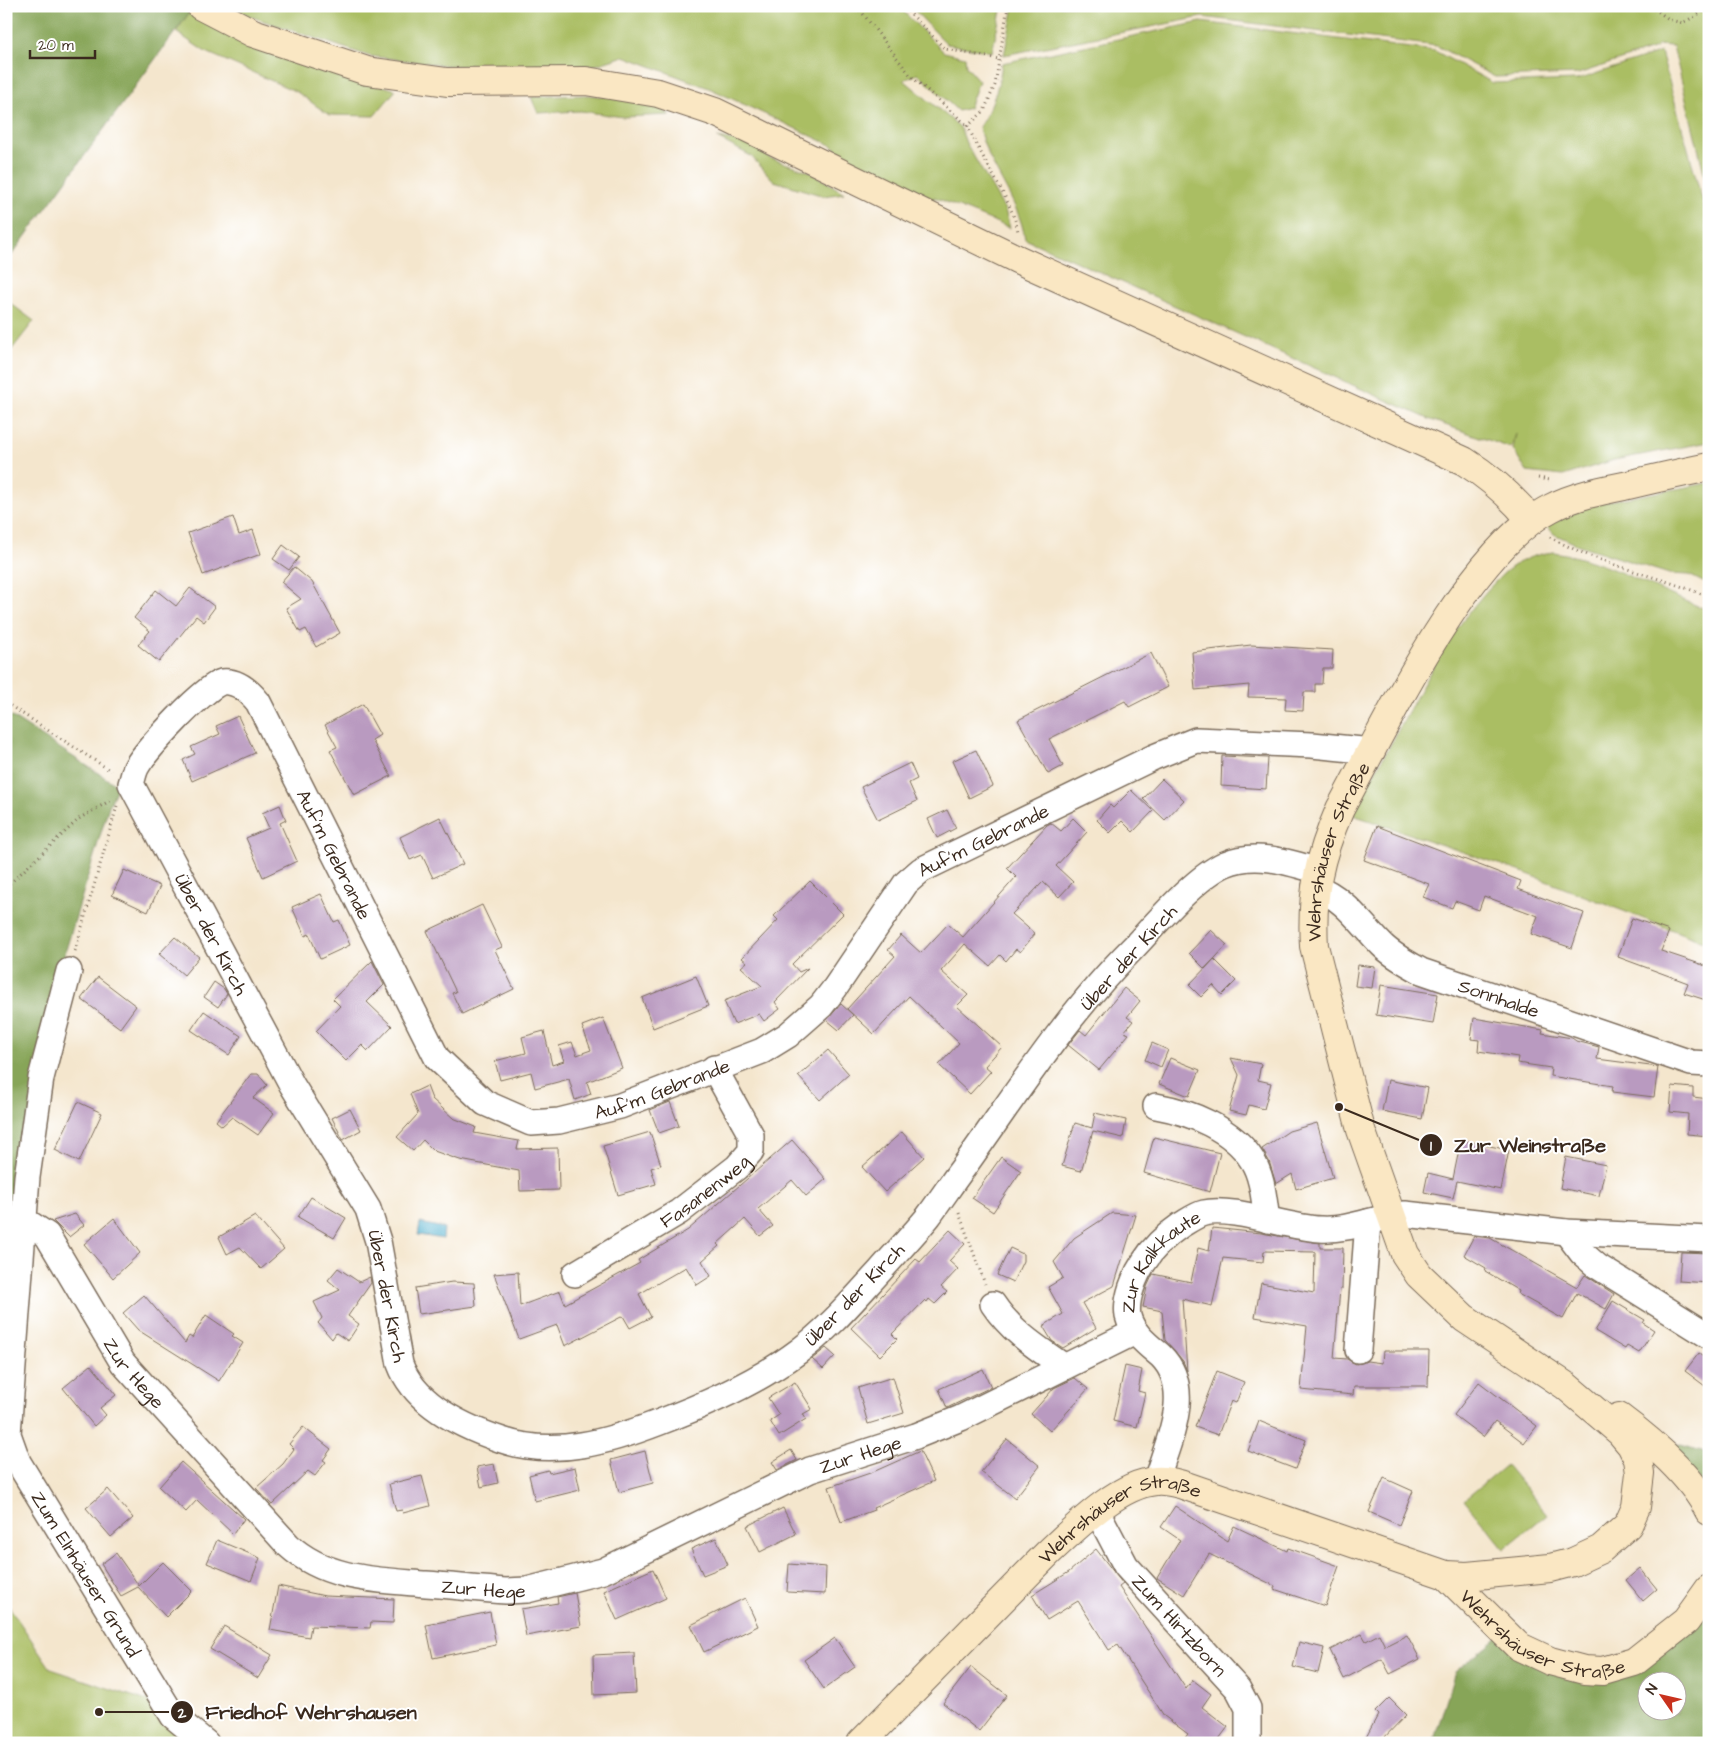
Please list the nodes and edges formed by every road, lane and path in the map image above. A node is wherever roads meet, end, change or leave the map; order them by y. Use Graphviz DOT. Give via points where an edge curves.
graph roads {
  1 [pos="201,6"];
  2 [pos="857,6"];
  3 [pos="907,6"];
  4 [pos="1008,6"];
  5 [pos="1650,6"];
  6 [pos="1709,8"];
  7 [pos="999,59"];
  8 [pos="968,126"];
  9 [pos="1017,259"];
  10 [pos="1709,467"];
  11 [pos="1531,520"];
  12 [pos="1709,597"];
  13 [pos="6,704"];
  14 [pos="1372,751"];
  15 [pos="131,784"];
  16 [pos="1316,879"];
  17 [pos="6,887"];
  18 [pos="69,972"];
  19 [pos="1709,1064"];
  20 [pos="714,1068"];
  21 [pos="1156,1106"];
  22 [pos="949,1186"];
  23 [pos="1379,1219"];
  24 [pos="24,1220"];
  25 [pos="1267,1220"];
  26 [pos="1566,1232"];
  27 [pos="1709,1239"];
  28 [pos="576,1274"];
  29 [pos="993,1304"];
  30 [pos="1135,1332"];
  31 [pos="1709,1336"];
  32 [pos="1358,1350"];
  33 [pos="1063,1366"];
  34 [pos="1566,1386"];
  35 [pos="1156,1481"];
  36 [pos="1097,1511"];
  37 [pos="1709,1511"];
  38 [pos="1446,1575"];
  39 [pos="1709,1589"];
  40 [pos="206,1743"];
  41 [pos="861,1743"];
  42 [pos="1248,1743"];
  1 -- 9 [label="street" via="253,33 367,71 447,82 586,80 658,93 715,112"];
  2 -- 8 [label="path" via="911,76"];
  3 -- 7 [label="path" via="908,11 945,49"];
  4 -- 7 [label="path"];
  5 -- 6 [label="path" via="1670,20 1683,23"];
  7 -- 8 [label="path" via="995,85 984,111"];
  8 -- 9 [label="path" via="1012,212 1018,230"];
  9 -- 11 [label="street" via="1464,461 1483,472 1517,502"];
  10 -- 11 [label="street, Wehrshäuser Straße" via="1581,496 1551,507"];
  11 -- 12 [label="path" via="1544,534 1578,552 1671,581"];
  11 -- 14 [label="street, Wehrshäuser Straße" via="1499,550 1450,614"];
  13 -- 15 [label="path"];
  14 -- 16 [label="street, Wehrshäuser Straße" via="1329,833"];
  14 -- 20 [label="street, Auf'm Gebrande" via="1196,740 1154,757 921,870 906,883 835,988 807,1019 762,1051"];
  15 -- 17 [label="path" via="111,802 80,818"];
  15 -- 18 [label="path" via="117,807"];
  15 -- 20 [label="street, Auf'm Gebrande" via="138,765 159,738 198,698 224,682 242,687 258,702 437,1058 486,1104 531,1123 559,1121 620,1106"];
  15 -- 22 [label="street, Über der Kirch" via="292,1085 368,1209 378,1241 405,1378 418,1394 463,1424 517,1446 556,1448 586,1444 646,1428 703,1406 799,1351 860,1293 929,1215"];
  16 -- 19 [label="street, Sonnhalde" via="1344,902 1382,945 1421,972 1691,1063"];
  16 -- 22 [label="street, Über der Kirch" via="1263,857 1222,865 1204,878 1104,977"];
  16 -- 23 [label="street, Wehrshäuser Straße" via="1314,946 1362,1130"];
  18 -- 24 [label="street, Zum Elnhäuser Grund" via="41,1078"];
  20 -- 28 [label="street, Fasanenweg" via="751,1134 751,1151 737,1167 679,1212"];
  21 -- 25 [label="street" via="1195,1116 1239,1144 1252,1160 1259,1177"];
  22 -- 29 [label="path"];
  23 -- 25 [label="street, Zur Kalkkaute" via="1341,1228 1319,1229"];
  23 -- 26 [label="street, Zur Kalkkaute" via="1405,1214"];
  23 -- 32 [label="street"];
  23 -- 34 [label="street, Wehrshäuser Straße" via="1419,1275 1442,1299 1464,1318"];
  24 -- 33 [label="street, Zur Hege" via="47,1235 123,1363 288,1545 300,1557 322,1567 367,1579 506,1591 527,1590 603,1571 810,1470 961,1418"];
  24 -- 40 [label="street, Zum Elnhäuser Grund" via="8,1434 18,1462 173,1716"];
  25 -- 30 [label="street, Zur Kalkkaute" via="1204,1213 1164,1236 1141,1266 1129,1297 1128,1315"];
  26 -- 27 [label="street, Zur Kalkkaute"];
  26 -- 31 [label="street" via="1582,1254 1597,1266"];
  29 -- 33 [label="street" via="1019,1336"];
  30 -- 33 [label="street, Zur Hege"];
  30 -- 35 [label="street, Zur Kalkkaute" via="1169,1366 1176,1386 1169,1445"];
  34 -- 37 [label="street, Wehrshäuser Straße" via="1594,1399 1649,1439 1702,1497"];
  34 -- 38 [label="street, Wehrshäuser Straße" via="1620,1432 1638,1460 1639,1489 1628,1526 1601,1549 1560,1566 1467,1576"];
  35 -- 36 [label="street, Wehrshäuser Straße" via="1129,1489"];
  35 -- 38 [label="street, Wehrshäuser Straße" via="1219,1496"];
  36 -- 41 [label="street, Wehrshäuser Straße" via="1042,1559"];
  36 -- 42 [label="street, Zum Hirtzborn" via="1126,1566 1238,1690 1249,1716"];
  38 -- 39 [label="street, Wehrshäuser Straße" via="1518,1646 1550,1661 1584,1670 1603,1670 1634,1662 1686,1621"];
}
